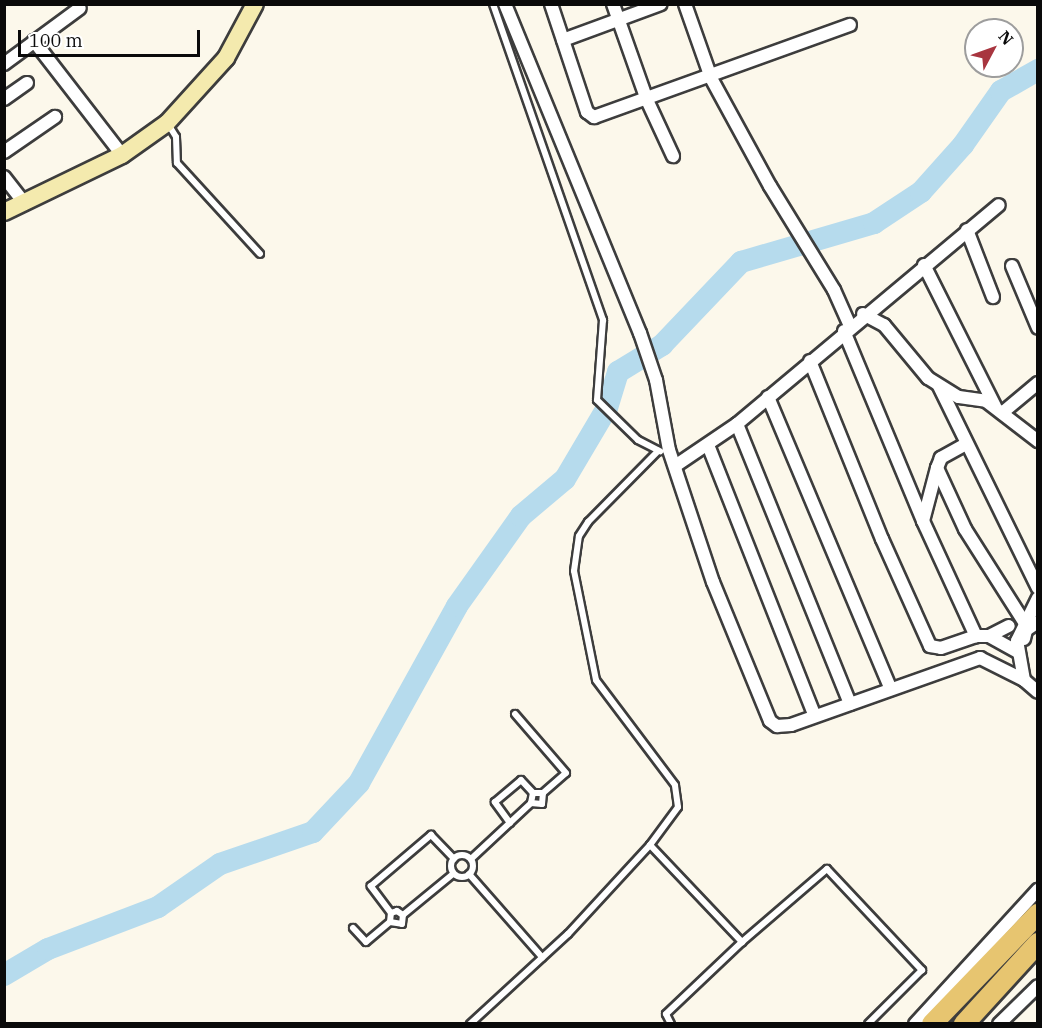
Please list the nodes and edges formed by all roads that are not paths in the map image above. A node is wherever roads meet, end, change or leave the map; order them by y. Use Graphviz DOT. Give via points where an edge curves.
graph roads {
  1 [pos="493,4"];
  2 [pos="505,4"];
  3 [pos="551,4"];
  4 [pos="613,4"];
  5 [pos="661,4"];
  6 [pos="685,4"];
  7 [pos="253,6"];
  8 [pos="80,8"];
  9 [pos="619,20"];
  10 [pos="850,25"];
  11 [pos="563,40"];
  12 [pos="34,41"];
  13 [pos="4,64"];
  14 [pos="711,78"];
  15 [pos="27,83"];
  16 [pos="4,99"];
  17 [pos="647,100"];
  18 [pos="55,117"];
  19 [pos="168,123"];
  20 [pos="4,152"];
  21 [pos="122,155"];
  22 [pos="673,156"];
  23 [pos="4,177"];
  24 [pos="24,202"];
  25 [pos="999,205"];
  26 [pos="4,212"];
  27 [pos="967,230"];
  28 [pos="260,254"];
  29 [pos="924,265"];
  30 [pos="1012,266"];
  31 [pos="993,297"];
  32 [pos="863,314"];
  33 [pos="847,328"];
  34 [pos="1038,328"];
  35 [pos="810,361"];
  36 [pos="1038,383"];
  37 [pos="939,386"];
  38 [pos="768,397"];
  39 [pos="999,410"];
  40 [pos="736,424"];
  41 [pos="1038,441"];
  42 [pos="966,444"];
  43 [pos="708,445"];
  44 [pos="664,450"];
  45 [pos="675,466"];
  46 [pos="937,468"];
  47 [pos="923,521"];
  48 [pos="1038,588"];
  49 [pos="1036,603"];
  50 [pos="1024,622"];
  51 [pos="1038,622"];
  52 [pos="1009,626"];
  53 [pos="982,636"];
  54 [pos="1018,652"];
  55 [pos="1031,686"];
  56 [pos="891,689"];
  57 [pos="850,704"];
  58 [pos="515,714"];
  59 [pos="815,716"];
  60 [pos="533,793"];
  61 [pos="543,793"];
  62 [pos="531,804"];
  63 [pos="510,823"];
  64 [pos="650,845"];
  65 [pos="454,859"];
  66 [pos="471,859"];
  67 [pos="453,874"];
  68 [pos="469,874"];
  69 [pos="1038,890"];
  70 [pos="391,913"];
  71 [pos="1038,914"];
  72 [pos="403,915"];
  73 [pos="390,922"];
  74 [pos="353,928"];
  75 [pos="742,942"];
  76 [pos="1038,943"];
  77 [pos="542,957"];
  78 [pos="1038,986"];
  79 [pos="470,1023"];
  80 [pos="671,1023"];
  81 [pos="868,1023"];
  82 [pos="915,1023"];
  83 [pos="932,1023"];
  84 [pos="964,1023"];
  85 [pos="999,1023"];
  1 -- 44 [label="lane" via="603,320 596,397 638,440"];
  2 -- 44 [label="street" via="640,333 656,380"];
  3 -- 11 [label="street"];
  4 -- 9 [label="street"];
  5 -- 9 [label="street"];
  6 -- 14 [label="street"];
  7 -- 19 [label="street" via="226,58"];
  8 -- 12 [label="street"];
  9 -- 11 [label="street"];
  9 -- 17 [label="street"];
  10 -- 14 [label="street"];
  11 -- 17 [label="street" via="590,116"];
  12 -- 13 [label="street"];
  12 -- 21 [label="street"];
  14 -- 17 [label="street"];
  14 -- 33 [label="street" via="834,290"];
  15 -- 16 [label="street"];
  17 -- 22 [label="street"];
  18 -- 20 [label="street"];
  19 -- 21 [label="street"];
  19 -- 28 [label="lane" via="176,137 177,163"];
  21 -- 24 [label="street"];
  23 -- 24 [label="street"];
  24 -- 26 [label="street"];
  25 -- 27 [label="street"];
  27 -- 29 [label="street"];
  27 -- 31 [label="street"];
  29 -- 32 [label="street"];
  29 -- 39 [label="street"];
  30 -- 34 [label="street"];
  32 -- 33 [label="street"];
  32 -- 37 [label="street" via="884,325"];
  33 -- 35 [label="street"];
  33 -- 47 [label="street"];
  35 -- 38 [label="street"];
  35 -- 53 [label="street" via="930,646 941,648"];
  36 -- 39 [label="street"];
  37 -- 39 [label="street" via="959,397 986,401"];
  37 -- 42 [label="street"];
  38 -- 40 [label="street"];
  38 -- 56 [label="street"];
  39 -- 41 [label="street"];
  40 -- 43 [label="street"];
  40 -- 57 [label="street"];
  42 -- 46 [label="street" via="941,458"];
  42 -- 48 [label="street" via="993,490"];
  43 -- 45 [label="street"];
  43 -- 59 [label="street"];
  44 -- 45 [label="street"];
  44 -- 64 [label="lane" via="588,522 579,536 574,571 596,680 678,793 678,807"];
  45 -- 59 [label="street" via="713,582 770,721 777,726 791,725"];
  46 -- 47 [label="street"];
  46 -- 50 [label="street" via="964,529"];
  47 -- 53 [label="street"];
  49 -- 50 [label="street"];
  50 -- 54 [label="street"];
  51 -- 55 [label="street" via="1026,630 1022,646"];
  52 -- 53 [label="street"];
  53 -- 54 [label="street"];
  54 -- 55 [label="street"];
  55 -- 56 [label="street" via="981,661"];
  56 -- 57 [label="street"];
  57 -- 59 [label="street"];
  58 -- 61 [label="lane" via="565,771"];
  60 -- 61 [label="lane"];
  60 -- 62 [label="lane"];
  60 -- 63 [label="lane" via="521,780 495,802"];
  61 -- 62 [label="lane" via="542,804"];
  62 -- 63 [label="lane"];
  63 -- 66 [label="lane"];
  64 -- 75 [label="lane"];
  64 -- 77 [label="lane"];
  65 -- 66 [label="lane" via="462,855"];
  65 -- 67 [label="lane" via="450,868"];
  65 -- 70 [label="lane" via="429,835 370,886"];
  66 -- 68 [label="lane"];
  67 -- 68 [label="lane"];
  67 -- 72 [label="lane"];
  68 -- 77 [label="lane"];
  69 -- 82 [label="street"];
  70 -- 72 [label="lane" via="398,910"];
  70 -- 73 [label="lane"];
  71 -- 83 [label="main road"];
  72 -- 73 [label="lane" via="402,924"];
  73 -- 74 [label="lane" via="366,942"];
  75 -- 80 [label="lane" via="666,1014"];
  75 -- 81 [label="lane" via="827,869 922,970"];
  76 -- 84 [label="main road"];
  77 -- 79 [label="lane"];
  78 -- 85 [label="street"];
}
